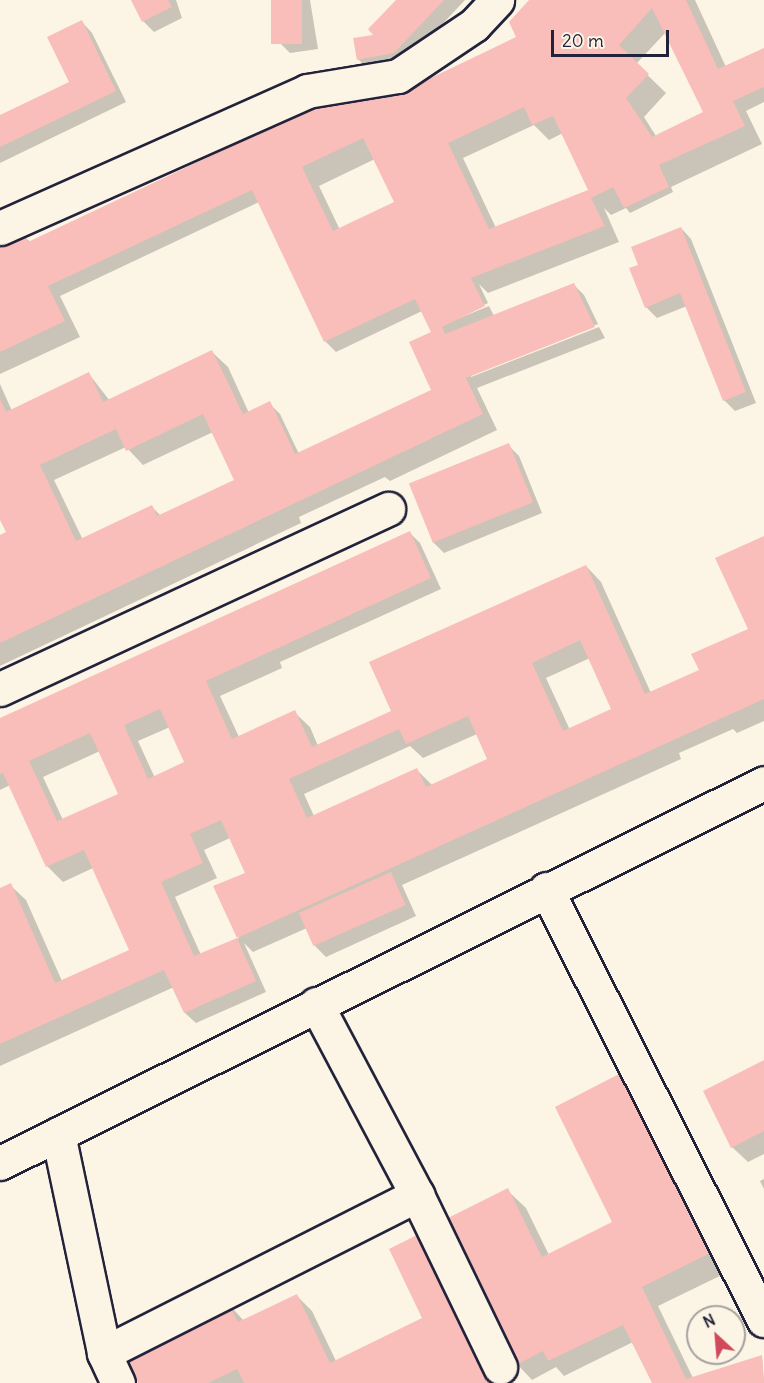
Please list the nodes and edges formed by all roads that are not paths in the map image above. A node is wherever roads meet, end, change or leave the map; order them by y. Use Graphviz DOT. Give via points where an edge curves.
graph roads {
  1 [pos="497,0"];
  2 [pos="0,228"];
  3 [pos="388,508"];
  4 [pos="0,689"];
  5 [pos="764,783"];
  6 [pos="546,889"];
  7 [pos="316,1004"];
  8 [pos="58,1134"];
  9 [pos="0,1163"];
  10 [pos="417,1194"];
  11 [pos="764,1320"];
  12 [pos="104,1353"];
  13 [pos="500,1367"];
  14 [pos="118,1383"];
  1 -- 2 [label="street" via="474,26 398,76 307,91"];
  3 -- 4 [label="street"];
  5 -- 6 [label="street"];
  6 -- 7 [label="street"];
  6 -- 11 [label="street"];
  7 -- 8 [label="street"];
  7 -- 10 [label="street"];
  8 -- 9 [label="street"];
  8 -- 12 [label="street"];
  10 -- 12 [label="street"];
  10 -- 13 [label="street"];
  12 -- 14 [label="street"];
}
